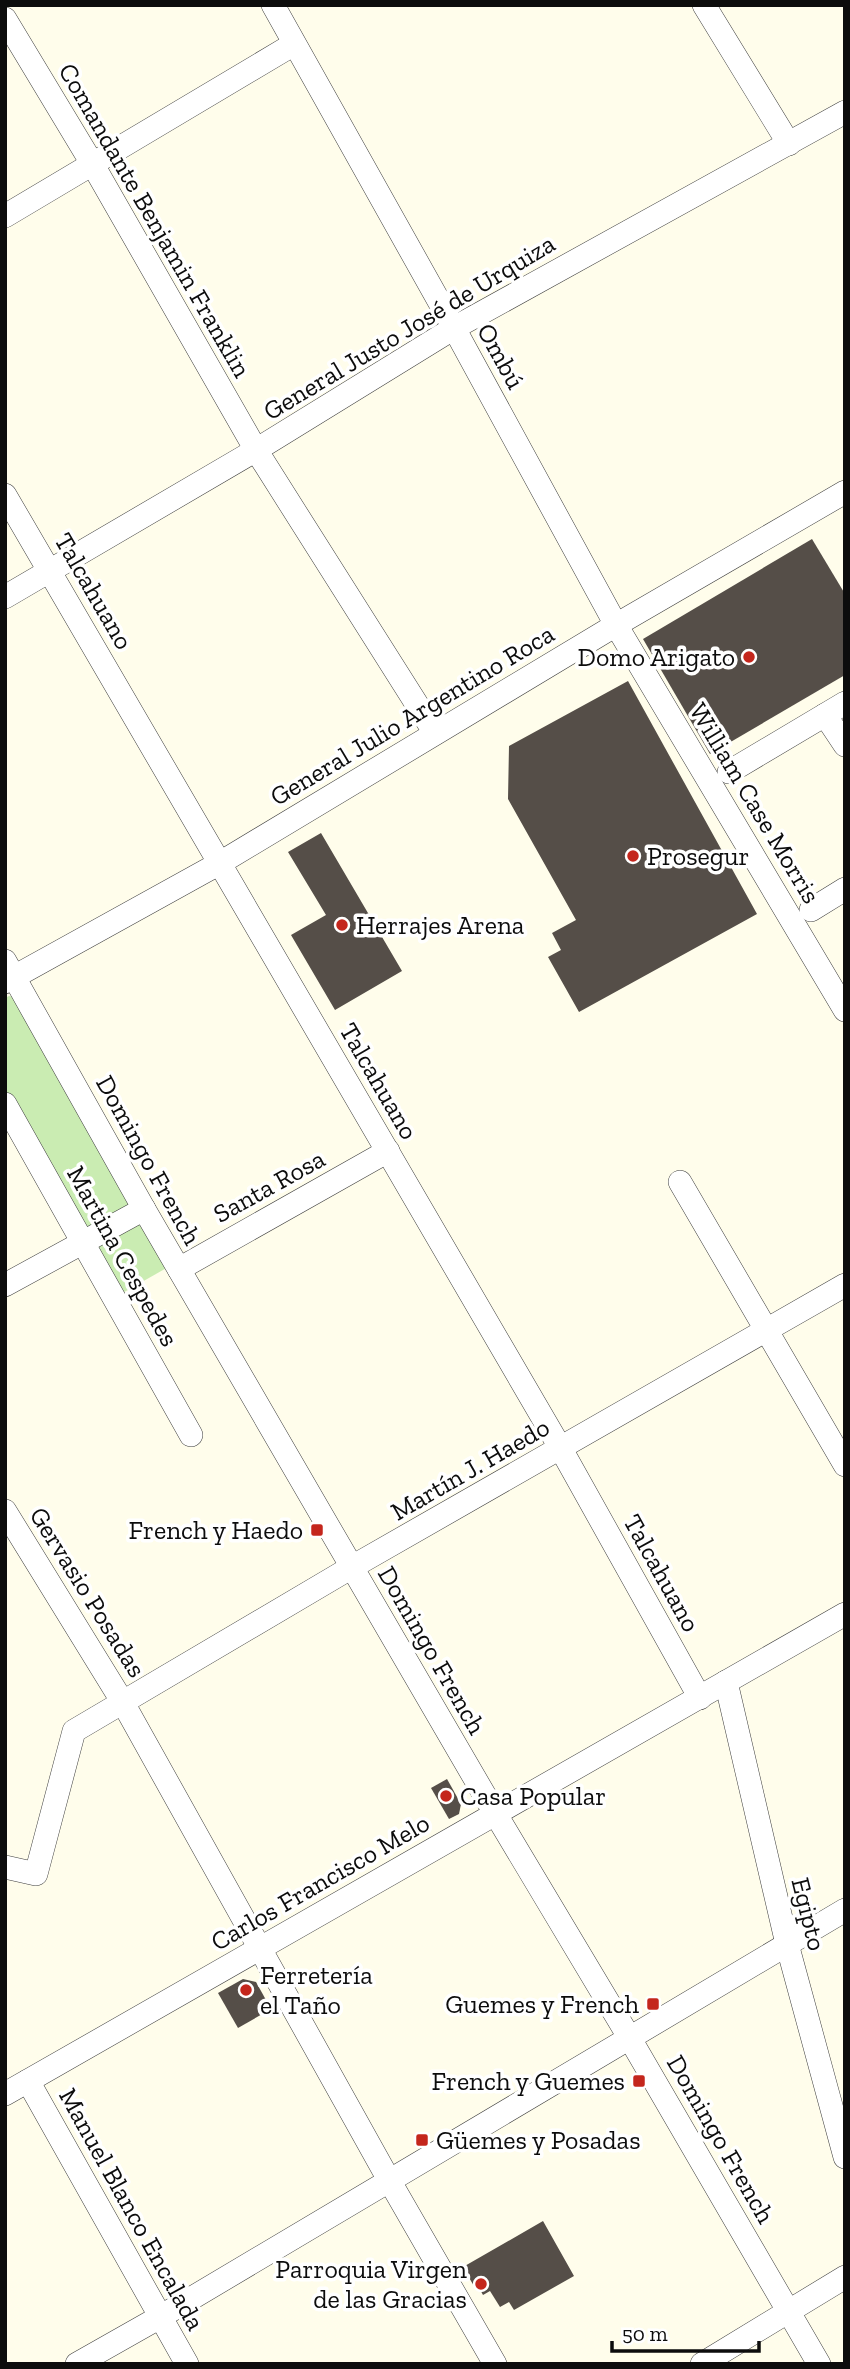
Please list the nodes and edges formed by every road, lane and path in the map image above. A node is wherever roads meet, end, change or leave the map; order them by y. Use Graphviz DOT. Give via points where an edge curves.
graph roads {
  1 [pos="273,5"];
  2 [pos="704,5"];
  3 [pos="5,19"];
  4 [pos="293,44"];
  5 [pos="845,111"];
  6 [pos="789,144"];
  7 [pos="93,164"];
  8 [pos="5,216"];
  9 [pos="454,328"];
  10 [pos="256,450"];
  11 [pos="845,492"];
  12 [pos="5,495"];
  13 [pos="50,571"];
  14 [pos="5,597"];
  15 [pos="616,625"];
  16 [pos="835,709"];
  17 [pos="435,733"];
  18 [pos="845,746"];
  19 [pos="729,772"];
  20 [pos="219,863"];
  21 [pos="845,889"];
  22 [pos="811,910"];
  23 [pos="8,973"];
  24 [pos="845,1010"];
  25 [pos="5,1104"];
  26 [pos="388,1151"];
  27 [pos="680,1182"];
  28 [pos="144,1209"];
  29 [pos="84,1242"];
  30 [pos="179,1269"];
  31 [pos="5,1285"];
  32 [pos="845,1285"];
  33 [pos="767,1331"];
  34 [pos="191,1435"];
  35 [pos="561,1449"];
  36 [pos="845,1465"];
  37 [pos="5,1511"];
  38 [pos="352,1567"];
  39 [pos="845,1614"];
  40 [pos="726,1682"];
  41 [pos="700,1698"];
  42 [pos="122,1702"];
  43 [pos="495,1813"];
  44 [pos="5,1867"];
  45 [pos="845,1910"];
  46 [pos="787,1944"];
  47 [pos="261,1948"];
  48 [pos="629,2037"];
  49 [pos="28,2081"];
  50 [pos="5,2094"];
  51 [pos="845,2157"];
  52 [pos="389,2180"];
  53 [pos="845,2277"];
  54 [pos="789,2311"];
  55 [pos="160,2317"];
  56 [pos="77,2364"];
  57 [pos="187,2364"];
  58 [pos="495,2364"];
  59 [pos="702,2364"];
  60 [pos="819,2364"];
  1 -- 4 [label="street, Ombú"];
  2 -- 6 [label="street"];
  3 -- 7 [label="street, Comandante Benjamin Franklin"];
  4 -- 7 [label="street"];
  4 -- 9 [label="street, Ombú"];
  5 -- 6 [label="street, General Justo José de Urquiza"];
  6 -- 9 [label="street, General Justo José de Urquiza"];
  7 -- 8 [label="street"];
  7 -- 10 [label="street, Comandante Benjamin Franklin"];
  9 -- 10 [label="street, General Justo José de Urquiza"];
  9 -- 15 [label="street, Ombú"];
  10 -- 13 [label="street, General Justo José de Urquiza"];
  10 -- 17 [label="street, Comandante Benjamin Franklin"];
  11 -- 15 [label="street, General Julio Argentino Roca"];
  12 -- 13 [label="street, Talcahuano"];
  13 -- 14 [label="street, General Justo José de Urquiza"];
  13 -- 20 [label="street, Talcahuano"];
  15 -- 17 [label="street, General Julio Argentino Roca"];
  15 -- 24 [label="street, William Case Morris"];
  16 -- 18 [label="street"];
  16 -- 19 [label="street"];
  17 -- 20 [label="street, General Julio Argentino Roca"];
  20 -- 23 [label="street, General Julio Argentino Roca"];
  20 -- 26 [label="street, Talcahuano"];
  21 -- 22 [label="street"];
  23 -- 28 [label="street, Domingo French"];
  25 -- 29 [label="street, Martina Cespedes"];
  26 -- 30 [label="street, Santa Rosa"];
  26 -- 35 [label="street, Talcahuano"];
  27 -- 33 [label="street"];
  28 -- 29 [label="street"];
  28 -- 30 [label="street, Domingo French"];
  29 -- 31 [label="street"];
  29 -- 34 [label="street, Martina Cespedes"];
  30 -- 38 [label="street, Domingo French"];
  32 -- 33 [label="street, Martín J. Haedo"];
  33 -- 35 [label="street, Martín J. Haedo"];
  33 -- 36 [label="street"];
  35 -- 38 [label="street, Martín J. Haedo"];
  35 -- 41 [label="street, Talcahuano"];
  37 -- 42 [label="street, Gervasio Posadas"];
  38 -- 42 [label="street, Martín J. Haedo"];
  38 -- 43 [label="street, Domingo French"];
  39 -- 40 [label="street, Carlos Francisco Melo"];
  40 -- 41 [label="street, Carlos Francisco Melo"];
  40 -- 46 [label="street, Egipto"];
  41 -- 43 [label="street, Carlos Francisco Melo"];
  42 -- 44 [label="street, Gervasio Posadas" via="75,1731 36,1874"];
  42 -- 47 [label="street, Gervasio Posadas"];
  43 -- 47 [label="street, Carlos Francisco Melo"];
  43 -- 48 [label="street, Domingo French"];
  45 -- 46 [label="street"];
  46 -- 48 [label="street"];
  46 -- 51 [label="street, Egipto"];
  47 -- 49 [label="street, Carlos Francisco Melo"];
  47 -- 52 [label="street, Gervasio Posadas"];
  48 -- 52 [label="street"];
  48 -- 54 [label="street, Domingo French"];
  49 -- 50 [label="street, Carlos Francisco Melo"];
  49 -- 55 [label="street, Manuel Blanco Encalada"];
  52 -- 55 [label="street"];
  52 -- 58 [label="street, Gervasio Posadas"];
  53 -- 54 [label="street"];
  54 -- 59 [label="street"];
  54 -- 60 [label="street, Domingo French"];
  55 -- 56 [label="street"];
  55 -- 57 [label="street, Manuel Blanco Encalada"];
}
